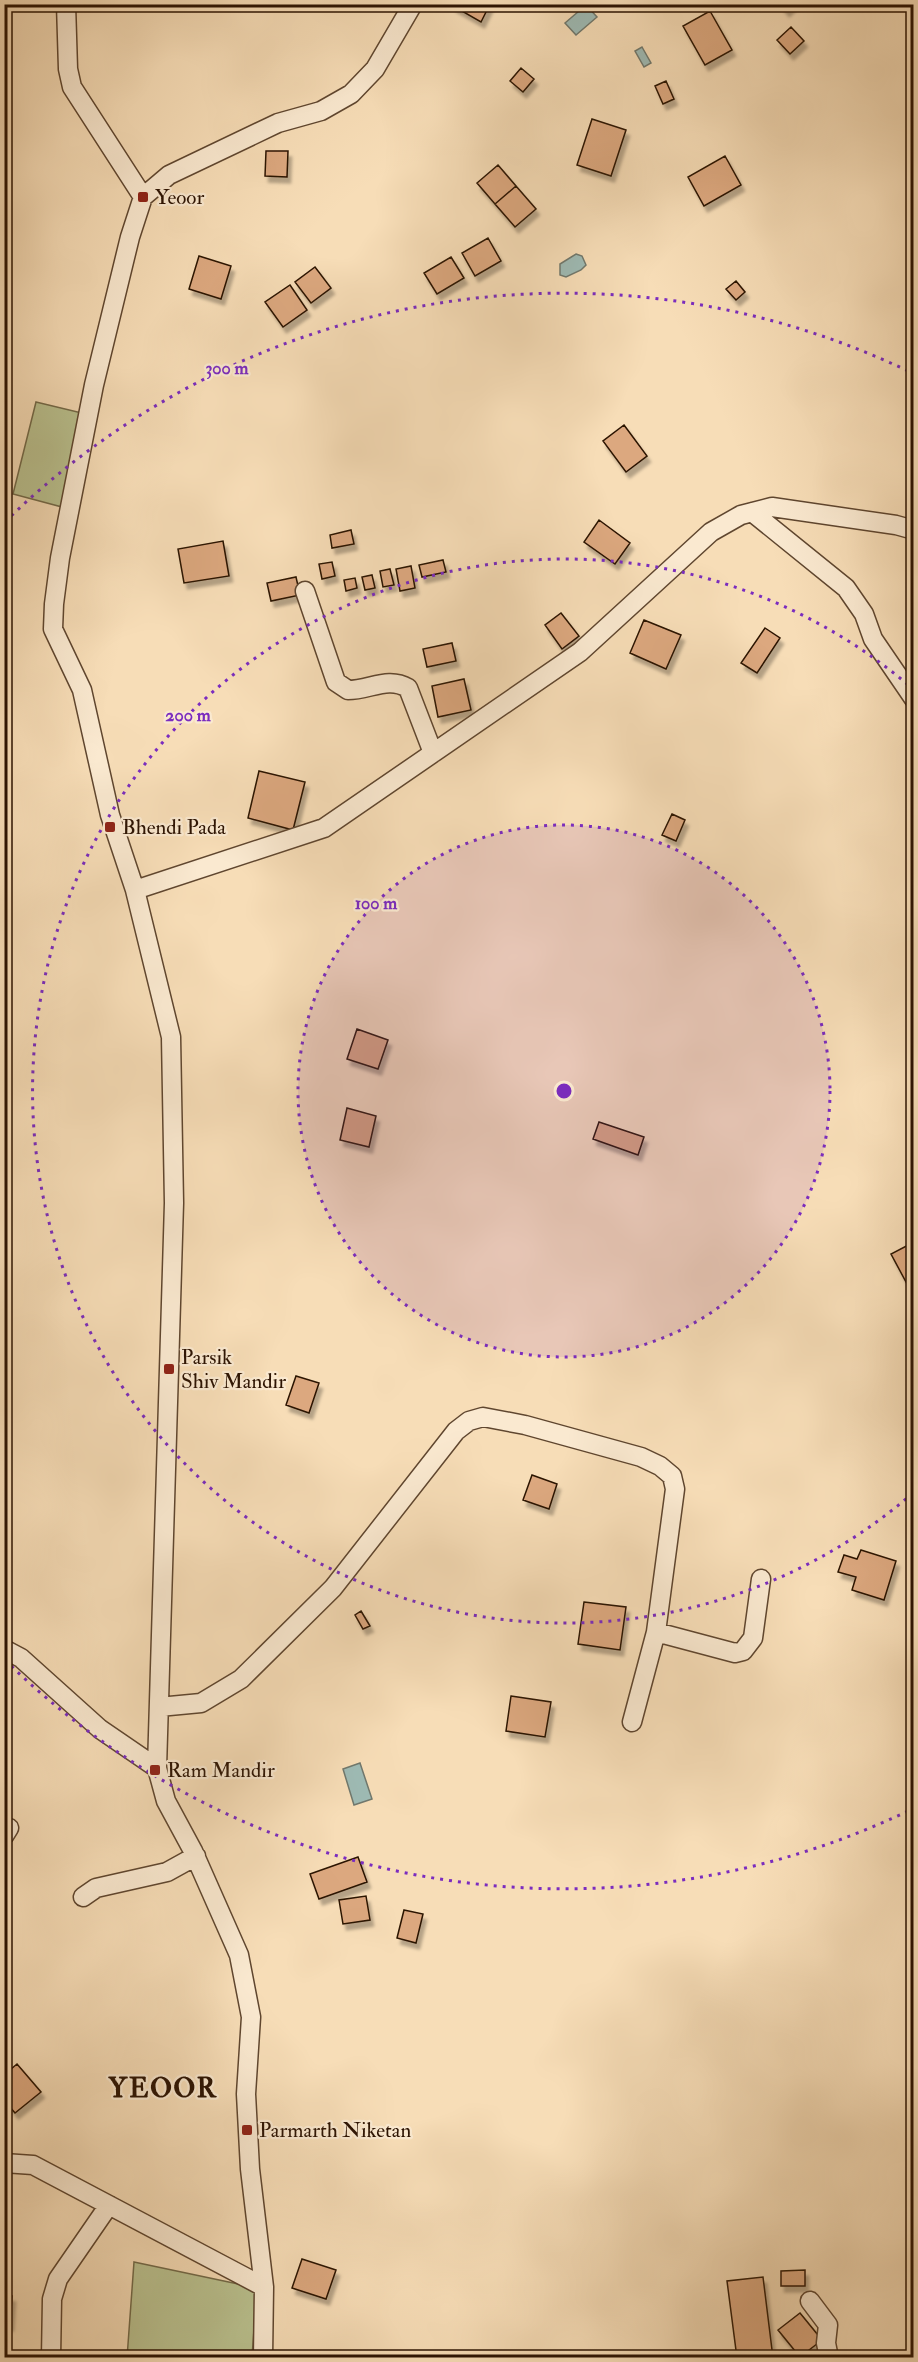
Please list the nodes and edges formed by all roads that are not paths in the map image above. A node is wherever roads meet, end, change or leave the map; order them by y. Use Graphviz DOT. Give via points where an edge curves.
graph roads {
  1 [pos="66,4"];
  2 [pos="413,4"];
  3 [pos="143,197"];
  4 [pos="752,512"];
  5 [pos="914,530"];
  6 [pos="305,591"];
  7 [pos="914,699"];
  8 [pos="433,753"];
  9 [pos="135,890"];
  10 [pos="760,1579"];
  11 [pos="656,1632"];
  12 [pos="4,1649"];
  13 [pos="159,1707"];
  14 [pos="632,1722"];
  15 [pos="157,1768"];
  16 [pos="196,1856"];
  17 [pos="83,1897"];
  18 [pos="4,2163"];
  19 [pos="109,2205"];
  20 [pos="264,2287"];
  21 [pos="810,2301"];
  22 [pos="51,2358"];
  23 [pos="263,2358"];
  24 [pos="829,2358"];
  1 -- 3 [label="street" via="72,87"];
  2 -- 3 [label="street" via="375,69 351,94 321,111 278,123 169,175"];
  3 -- 9 [label="street" via="94,385 60,558 53,629 82,690 110,815"];
  4 -- 5 [label="street" via="772,507"];
  4 -- 7 [label="street" via="846,588 864,614 873,639"];
  4 -- 8 [label="street" via="711,532 580,652"];
  6 -- 8 [label="street" via="336,682 348,690 390,682 408,688"];
  8 -- 9 [label="street" via="324,828"];
  9 -- 13 [label="street" via="171,1037 174,1203"];
  10 -- 11 [label="street" via="753,1638 743,1651 735,1653"];
  11 -- 13 [label="street" via="675,1488 672,1476 641,1457 483,1417 456,1431 333,1588 241,1679 201,1702"];
  11 -- 14 [label="street"];
  12 -- 15 [label="street" via="21,1658 100,1729"];
  13 -- 15 [label="street"];
  15 -- 16 [label="street" via="166,1801"];
  16 -- 17 [label="street" via="167,1872 96,1888"];
  16 -- 20 [label="street" via="239,1955 251,2017 246,2094"];
  18 -- 19 [label="street" via="33,2165"];
  19 -- 20 [label="street"];
  19 -- 22 [label="street" via="58,2279 52,2299"];
  20 -- 23 [label="street"];
  21 -- 24 [label="street" via="828,2325"];
}
